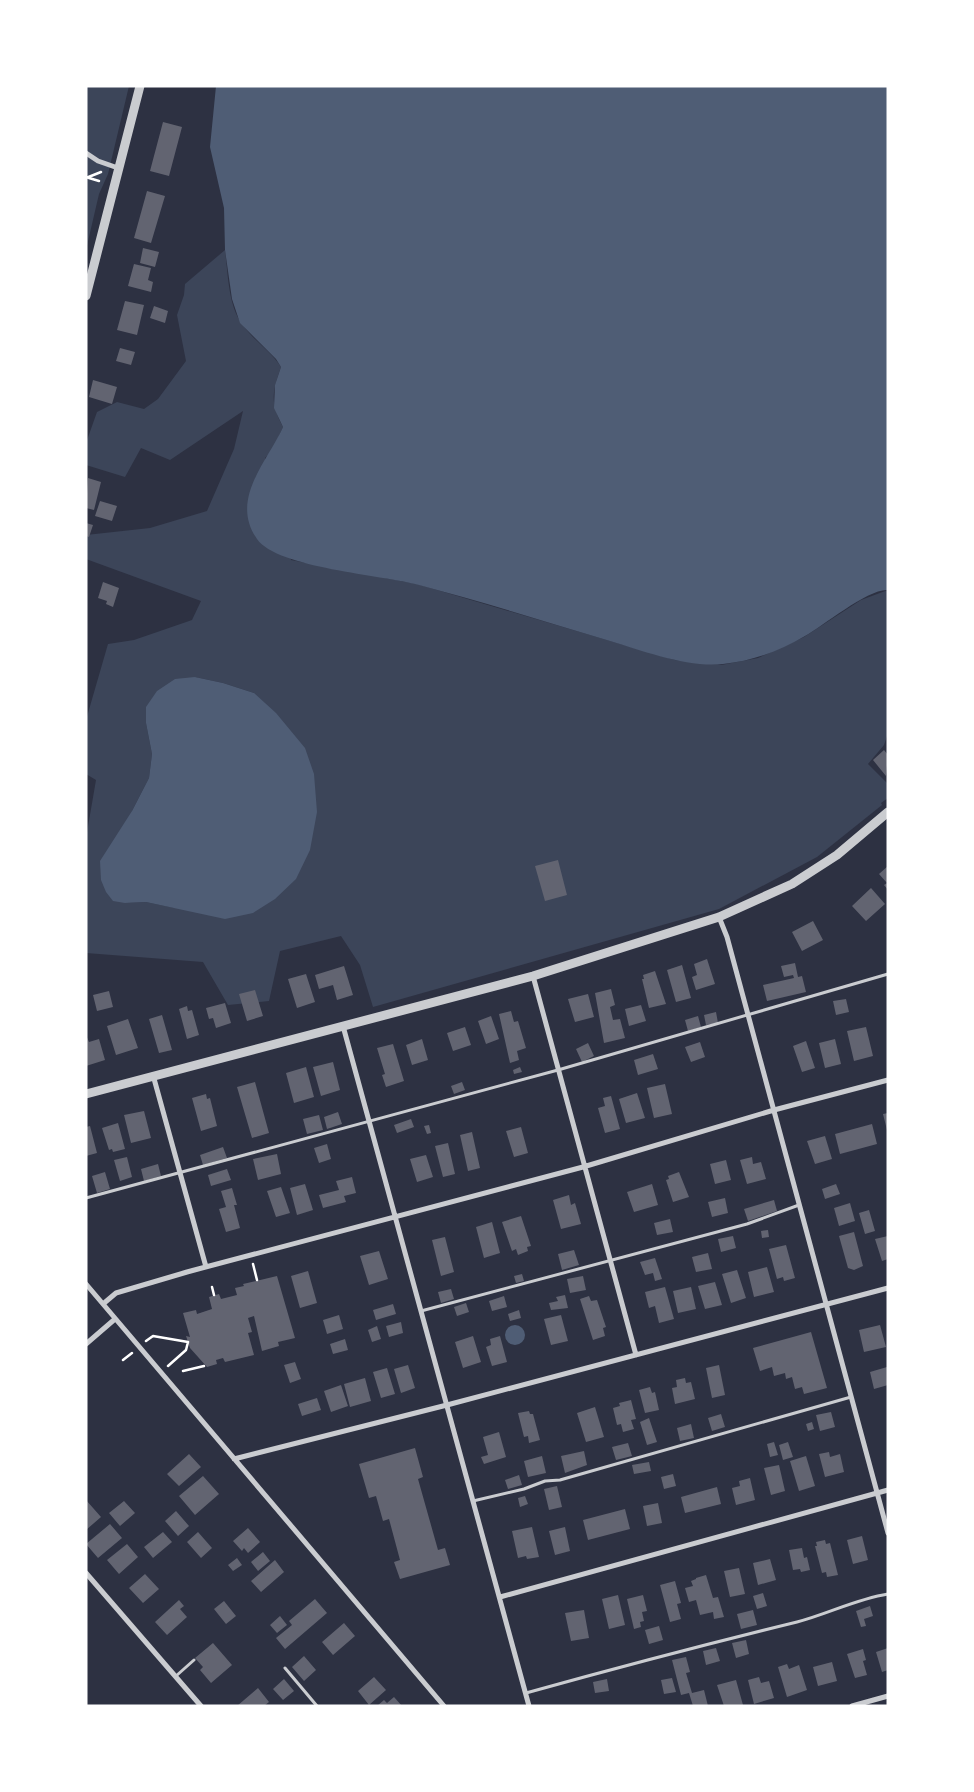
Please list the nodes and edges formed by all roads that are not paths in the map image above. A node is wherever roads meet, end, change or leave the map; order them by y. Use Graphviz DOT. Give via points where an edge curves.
graph roads {
  1 [pos="140,86"];
  2 [pos="86,154"];
  3 [pos="118,168"];
  4 [pos="86,296"];
  5 [pos="888,812"];
  6 [pos="719,917"];
  7 [pos="888,974"];
  8 [pos="533,976"];
  9 [pos="747,1016"];
  10 [pos="343,1026"];
  11 [pos="558,1070"];
  12 [pos="152,1074"];
  13 [pos="888,1080"];
  14 [pos="86,1094"];
  15 [pos="774,1110"];
  16 [pos="368,1120"];
  17 [pos="583,1167"];
  18 [pos="180,1173"];
  19 [pos="86,1198"];
  20 [pos="799,1205"];
  21 [pos="394,1217"];
  22 [pos="609,1259"];
  23 [pos="206,1267"];
  24 [pos="86,1284"];
  25 [pos="888,1288"];
  26 [pos="103,1304"];
  27 [pos="826,1305"];
  28 [pos="420,1311"];
  29 [pos="115,1319"];
  30 [pos="86,1344"];
  31 [pos="636,1355"];
  32 [pos="851,1397"];
  33 [pos="447,1405"];
  34 [pos="234,1459"];
  35 [pos="888,1490"];
  36 [pos="876,1493"];
  37 [pos="473,1501"];
  38 [pos="888,1534"];
  39 [pos="86,1573"];
  40 [pos="888,1594"];
  41 [pos="500,1598"];
  42 [pos="194,1660"];
  43 [pos="285,1668"];
  44 [pos="176,1676"];
  45 [pos="526,1693"];
  46 [pos="888,1696"];
  47 [pos="201,1706"];
  48 [pos="318,1706"];
  49 [pos="444,1706"];
  50 [pos="530,1706"];
  51 [pos="852,1706"];
  1 -- 3 [label="street"];
  2 -- 3 [label="street"];
  3 -- 4 [label="street"];
  5 -- 6 [label="street" via="837,855 792,884"];
  6 -- 8 [label="street"];
  6 -- 9 [label="street" via="727,936"];
  7 -- 9 [label="lane"];
  8 -- 10 [label="street"];
  8 -- 11 [label="street"];
  9 -- 11 [label="lane"];
  9 -- 15 [label="street"];
  10 -- 12 [label="street"];
  10 -- 16 [label="street"];
  11 -- 16 [label="lane"];
  11 -- 17 [label="street"];
  12 -- 14 [label="street"];
  12 -- 18 [label="street"];
  13 -- 15 [label="street"];
  15 -- 17 [label="street"];
  15 -- 20 [label="street"];
  16 -- 18 [label="lane"];
  16 -- 21 [label="street"];
  17 -- 21 [label="street"];
  17 -- 22 [label="street"];
  18 -- 19 [label="lane"];
  18 -- 23 [label="street"];
  20 -- 22 [label="lane" via="748,1224"];
  20 -- 27 [label="street"];
  21 -- 23 [label="street"];
  21 -- 28 [label="street"];
  22 -- 28 [label="lane"];
  22 -- 31 [label="street"];
  23 -- 26 [label="street" via="116,1293"];
  24 -- 26 [label="street"];
  25 -- 27 [label="street"];
  26 -- 29 [label="street"];
  27 -- 31 [label="street"];
  27 -- 32 [label="street"];
  28 -- 33 [label="street"];
  29 -- 30 [label="street"];
  29 -- 34 [label="street"];
  31 -- 33 [label="street"];
  32 -- 36 [label="street"];
  32 -- 37 [label="lane"];
  33 -- 34 [label="street"];
  33 -- 37 [label="street"];
  34 -- 49 [label="street"];
  35 -- 36 [label="street"];
  36 -- 38 [label="street"];
  36 -- 41 [label="street"];
  37 -- 41 [label="street"];
  39 -- 44 [label="street"];
  40 -- 45 [label="lane" via="800,1621"];
  41 -- 45 [label="street"];
  42 -- 44 [label="lane"];
  43 -- 48 [label="lane"];
  44 -- 47 [label="street"];
  45 -- 50 [label="street"];
  46 -- 51 [label="street"];
}
